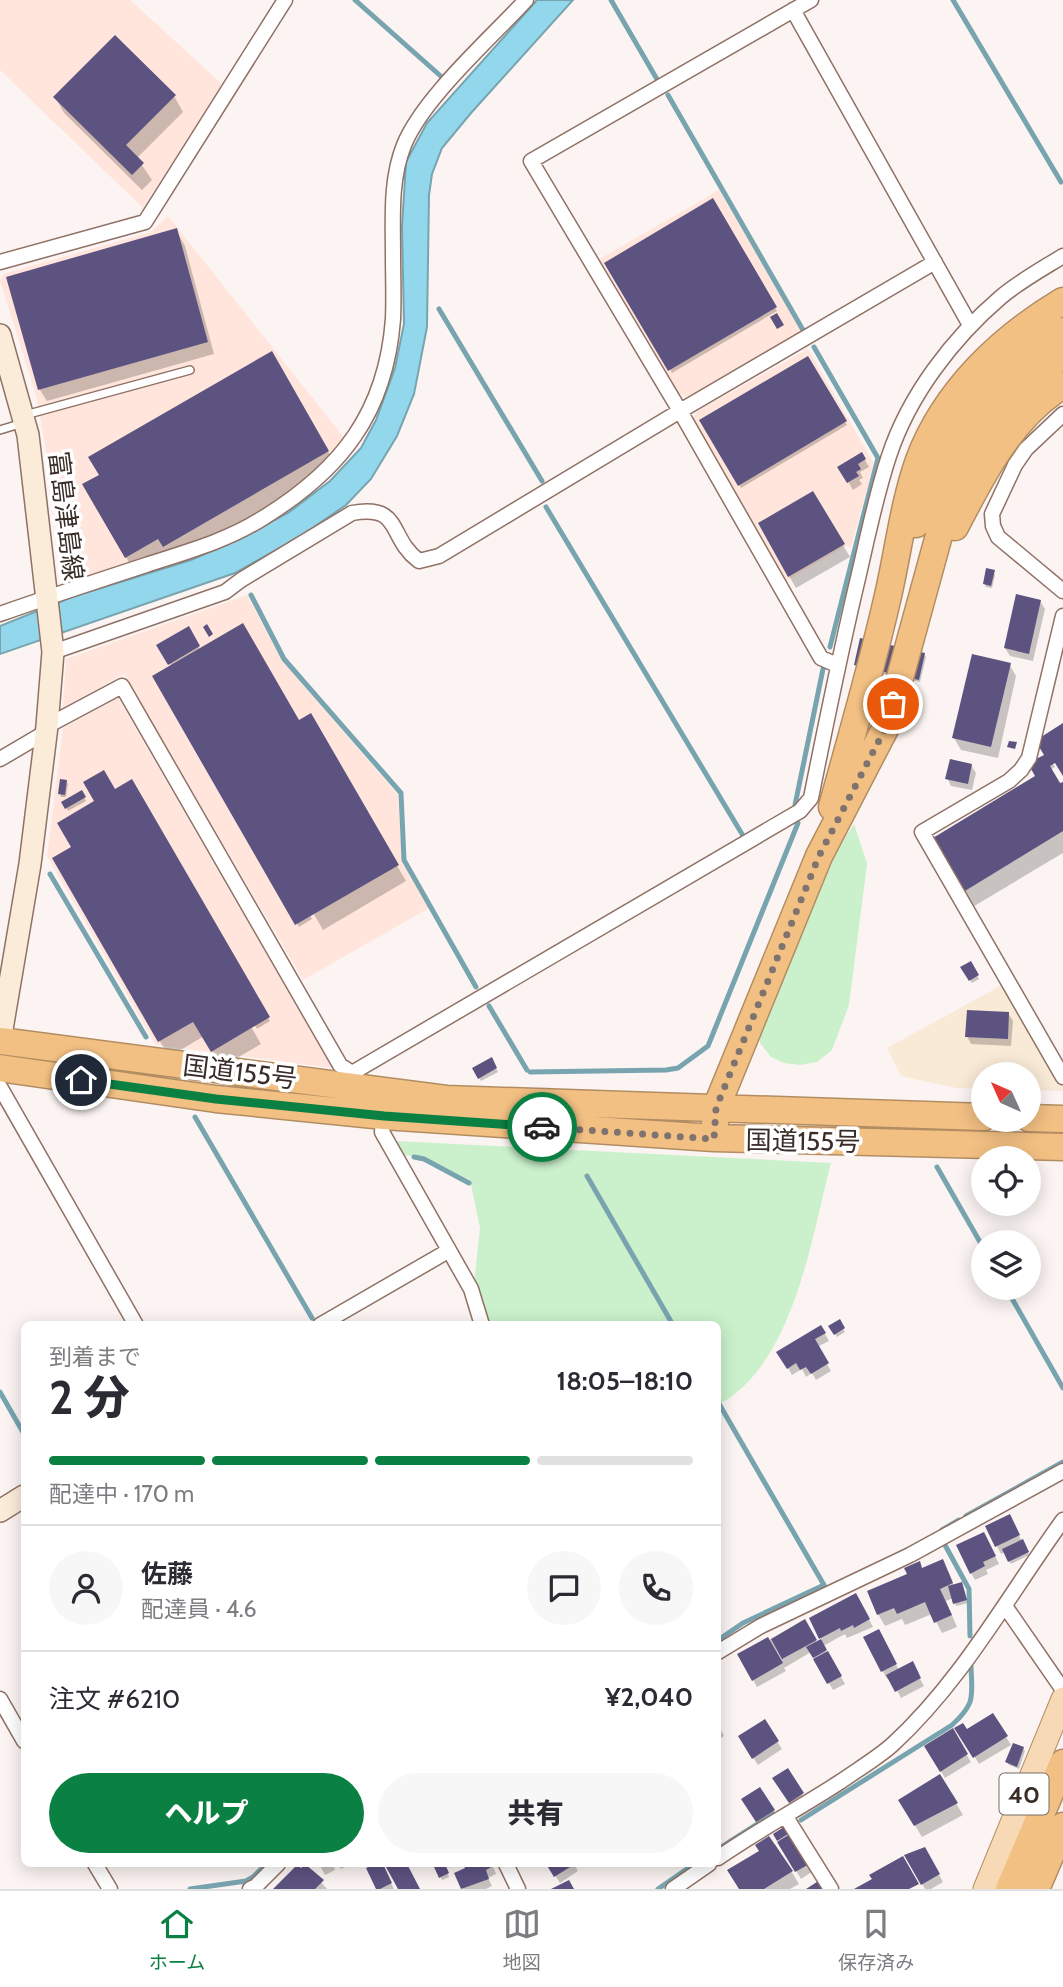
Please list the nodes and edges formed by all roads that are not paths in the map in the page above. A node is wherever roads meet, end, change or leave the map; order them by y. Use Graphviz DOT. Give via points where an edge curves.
graph roads {
  1 [pos="285,0"];
  2 [pos="526,0"];
  3 [pos="811,0"];
  4 [pos="793,10"];
  5 [pos="1063,256"];
  6 [pos="0,262"];
  7 [pos="935,262"];
  8 [pos="1063,301"];
  9 [pos="970,325"];
  10 [pos="1063,331"];
  11 [pos="0,335"];
  12 [pos="1063,355"];
  13 [pos="190,370"];
  14 [pos="1063,385"];
  15 [pos="680,411"];
  16 [pos="1063,414"];
  17 [pos="24,419"];
  18 [pos="0,430"];
  19 [pos="1063,591"];
  20 [pos="49,597"];
  21 [pos="887,601"];
  22 [pos="919,605"];
  23 [pos="0,614"];
  24 [pos="1063,616"];
  25 [pos="53,652"];
  26 [pos="837,665"];
  27 [pos="47,729"];
  28 [pos="0,759"];
  29 [pos="819,856"];
  30 [pos="0,1041"];
  31 [pos="0,1050"];
  32 [pos="0,1068"];
  33 [pos="1063,1077"];
  34 [pos="351,1080"];
  35 [pos="0,1087"];
  36 [pos="716,1108"];
  37 [pos="384,1116"];
  38 [pos="971,1117"];
  39 [pos="1041,1118"];
  40 [pos="1063,1119"];
  41 [pos="714,1139"];
  42 [pos="1063,1147"];
  43 [pos="448,1251"];
  44 [pos="134,1321"];
  45 [pos="327,1321"];
  46 [pos="481,1321"];
  47 [pos="1063,1471"];
  48 [pos="21,1498"];
  49 [pos="0,1511"];
  50 [pos="1063,1520"];
  51 [pos="1005,1606"];
  52 [pos="721,1650"];
  53 [pos="1063,1690"];
  54 [pos="0,1699"];
  55 [pos="1063,1699"];
  56 [pos="21,1736"];
  57 [pos="1063,1763"];
  58 [pos="786,1817"];
  59 [pos="1063,1826"];
  60 [pos="721,1856"];
  61 [pos="97,1867"];
  62 [pos="275,1867"];
  63 [pos="507,1867"];
  64 [pos="705,1867"];
  65 [pos="110,1889"];
  66 [pos="250,1889"];
  67 [pos="518,1889"];
  68 [pos="673,1889"];
  69 [pos="831,1889"];
  70 [pos="985,1889"];
  71 [pos="1009,1889"];
  72 [pos="1036,1889"];
  1 -- 6 [label="street" via="145,222"];
  2 -- 20 [label="street" via="436,96 404,146 393,194 393,320 379,392 338,459 310,486 220,541"];
  3 -- 4 [label="street"];
  4 -- 7 [label="street"];
  4 -- 15 [label="street" via="531,161"];
  5 -- 9 [label="street" via="1002,296"];
  7 -- 9 [label="street"];
  7 -- 15 [label="street"];
  8 -- 21 [label="highway" via="1003,343 969,377 940,417 911,486"];
  9 -- 26 [label="street" via="911,406 890,453"];
  10 -- 21 [label="highway" via="1017,362 963,423 919,515"];
  11 -- 17 [label="main road, 富島津島線"];
  12 -- 22 [label="highway" via="1006,403 965,464 944,517"];
  13 -- 17 [label="lane"];
  14 -- 22 [label="highway" via="1019,422 1003,445 962,514"];
  15 -- 25 [label="street" via="430,560 419,561 410,554 383,513 372,509 352,513 225,592"];
  15 -- 26 [label="street" via="821,658"];
  16 -- 19 [label="street" via="1026,449 992,514 998,537"];
  17 -- 18 [label="lane"];
  17 -- 20 [label="main road, 富島津島線"];
  20 -- 23 [label="street"];
  20 -- 25 [label="main road, 富島津島線"];
  21 -- 29 [label="highway"];
  22 -- 29 [label="highway" via="887,725"];
  24 -- 33 [label="street" via="1029,758 1009,781 922,832"];
  25 -- 27 [label="main road, 富島津島線"];
  26 -- 34 [label="street" via="811,798 800,811"];
  27 -- 28 [label="street"];
  27 -- 30 [label="main road, 富島津島線"];
  27 -- 34 [label="street" via="122,686"];
  29 -- 36 [label="highway"];
  30 -- 31 [label="street"];
  30 -- 34 [label="highway, 国道155号"];
  32 -- 37 [label="highway, 国道155号" via="216,1099"];
  34 -- 36 [label="highway, 国道155号" via="446,1099"];
  35 -- 44 [label="street"];
  36 -- 38 [label="highway, 国道155号"];
  36 -- 41 [label="highway"];
  37 -- 41 [label="highway, 国道155号"];
  37 -- 43 [label="street" via="382,1132"];
  39 -- 40 [label="highway"];
  41 -- 42 [label="highway, 国道155号"];
  43 -- 45 [label="street"];
  43 -- 46 [label="street" via="471,1289"];
  47 -- 52 [label="street"];
  48 -- 49 [label="main road"];
  50 -- 51 [label="street"];
  51 -- 53 [label="street"];
  51 -- 58 [label="street" via="923,1713 890,1746"];
  54 -- 56 [label="street"];
  55 -- 70 [label="main road, 40"];
  57 -- 71 [label="highway"];
  58 -- 60 [label="street"];
  58 -- 69 [label="street"];
  59 -- 72 [label="highway"];
  61 -- 65 [label="street"];
  62 -- 66 [label="street"];
  63 -- 67 [label="street"];
  64 -- 68 [label="street"];
}
